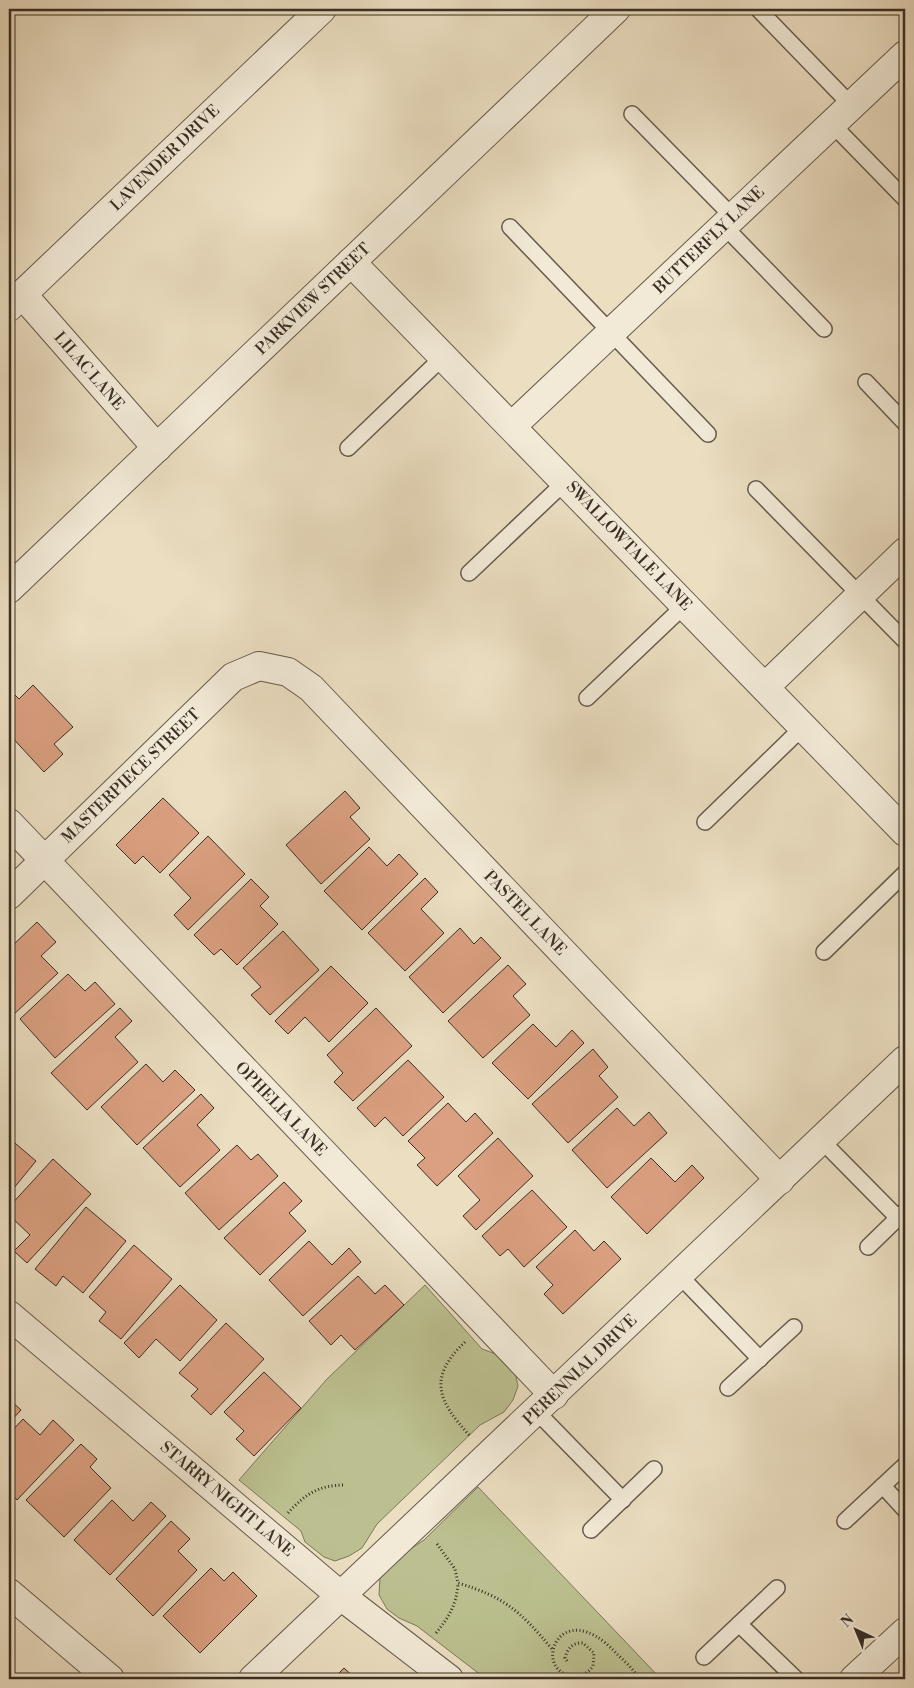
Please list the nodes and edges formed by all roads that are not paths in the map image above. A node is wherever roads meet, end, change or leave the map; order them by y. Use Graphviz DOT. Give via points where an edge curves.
graph roads {
  1 [pos="322,9"];
  2 [pos="616,9"];
  3 [pos="758,9"];
  4 [pos="905,55"];
  5 [pos="632,114"];
  6 [pos="841,114"];
  7 [pos="905,199"];
  8 [pos="728,222"];
  9 [pos="510,227"];
  10 [pos="351,262"];
  11 [pos="15,301"];
  12 [pos="824,329"];
  13 [pos="612,332"];
  14 [pos="444,356"];
  15 [pos="866,382"];
  16 [pos="905,423"];
  17 [pos="513,425"];
  18 [pos="708,434"];
  19 [pos="157,448"];
  20 [pos="348,448"];
  21 [pos="566,481"];
  22 [pos="756,488"];
  23 [pos="905,552"];
  24 [pos="469,573"];
  25 [pos="9,588"];
  26 [pos="860,595"];
  27 [pos="685,605"];
  28 [pos="905,641"];
  29 [pos="259,666"];
  30 [pos="765,688"];
  31 [pos="587,698"];
  32 [pos="803,727"];
  33 [pos="705,822"];
  34 [pos="9,824"];
  35 [pos="905,832"];
  36 [pos="44,861"];
  37 [pos="905,873"];
  38 [pos="9,895"];
  39 [pos="824,952"];
  40 [pos="905,1060"];
  41 [pos="821,1140"];
  42 [pos="780,1180"];
  43 [pos="902,1214"];
  44 [pos="868,1247"];
  45 [pos="679,1275"];
  46 [pos="9,1315"];
  47 [pos="794,1327"];
  48 [pos="760,1359"];
  49 [pos="728,1388"];
  50 [pos="545,1403"];
  51 [pos="905,1465"];
  52 [pos="654,1469"];
  53 [pos="883,1486"];
  54 [pos="623,1500"];
  55 [pos="905,1510"];
  56 [pos="845,1521"];
  57 [pos="590,1530"];
  58 [pos="777,1588"];
  59 [pos="9,1593"];
  60 [pos="341,1596"];
  61 [pos="739,1624"];
  62 [pos="905,1632"];
  63 [pos="704,1657"];
  64 [pos="110,1679"];
  65 [pos="253,1679"];
  66 [pos="448,1679"];
  67 [pos="796,1679"];
  68 [pos="854,1679"];
  1 -- 11 [label="street, LAVENDER DRIVE"];
  2 -- 10 [label="street, PARKVIEW STREET"];
  3 -- 6 [label="lane"];
  4 -- 6 [label="street, BUTTERFLY LANE"];
  5 -- 8 [label="lane"];
  6 -- 7 [label="lane"];
  6 -- 8 [label="street, BUTTERFLY LANE"];
  8 -- 12 [label="lane"];
  8 -- 13 [label="street, BUTTERFLY LANE"];
  9 -- 13 [label="lane"];
  10 -- 14 [label="street, SWALLOWTALE LANE"];
  10 -- 19 [label="street, PARKVIEW STREET"];
  11 -- 19 [label="street, LILAC LANE"];
  13 -- 17 [label="street, BUTTERFLY LANE"];
  13 -- 18 [label="lane"];
  14 -- 17 [label="street, SWALLOWTALE LANE"];
  14 -- 20 [label="lane"];
  15 -- 16 [label="lane"];
  17 -- 21 [label="street, SWALLOWTALE LANE"];
  19 -- 25 [label="street, PARKVIEW STREET"];
  21 -- 24 [label="lane"];
  21 -- 27 [label="street, SWALLOWTALE LANE"];
  22 -- 26 [label="lane"];
  23 -- 26 [label="street"];
  26 -- 28 [label="lane"];
  26 -- 30 [label="street"];
  27 -- 30 [label="street, SWALLOWTALE LANE"];
  27 -- 31 [label="lane"];
  29 -- 36 [label="street, MASTERPIECE STREET" via="233,677"];
  29 -- 42 [label="street, PASTEL LANE" via="288,672 311,688"];
  30 -- 32 [label="street, SWALLOWTALE LANE"];
  32 -- 33 [label="lane"];
  32 -- 35 [label="street, SWALLOWTALE LANE"];
  34 -- 36 [label="street, OPHELIA LANE"];
  36 -- 38 [label="street, MASTERPIECE STREET"];
  36 -- 50 [label="street, OPHELIA LANE" via="486,1323"];
  37 -- 39 [label="lane"];
  40 -- 41 [label="street, PERENNIAL DRIVE"];
  41 -- 42 [label="street, PERENNIAL DRIVE"];
  41 -- 43 [label="lane"];
  42 -- 45 [label="street, PERENNIAL DRIVE"];
  43 -- 44 [label="lane"];
  45 -- 48 [label="lane"];
  45 -- 50 [label="street, PERENNIAL DRIVE"];
  46 -- 60 [label="street, STARRY NIGHT LANE"];
  47 -- 48 [label="lane"];
  48 -- 49 [label="lane"];
  50 -- 54 [label="lane"];
  50 -- 60 [label="street, PERENNIAL DRIVE"];
  51 -- 53 [label="lane"];
  52 -- 54 [label="lane"];
  53 -- 55 [label="lane"];
  53 -- 56 [label="lane"];
  54 -- 57 [label="lane"];
  58 -- 61 [label="lane"];
  59 -- 64 [label="street"];
  60 -- 65 [label="street, PERENNIAL DRIVE"];
  60 -- 66 [label="street, STARRY NIGHT LANE"];
  61 -- 63 [label="lane"];
  61 -- 67 [label="lane"];
  62 -- 68 [label="street"];
}
